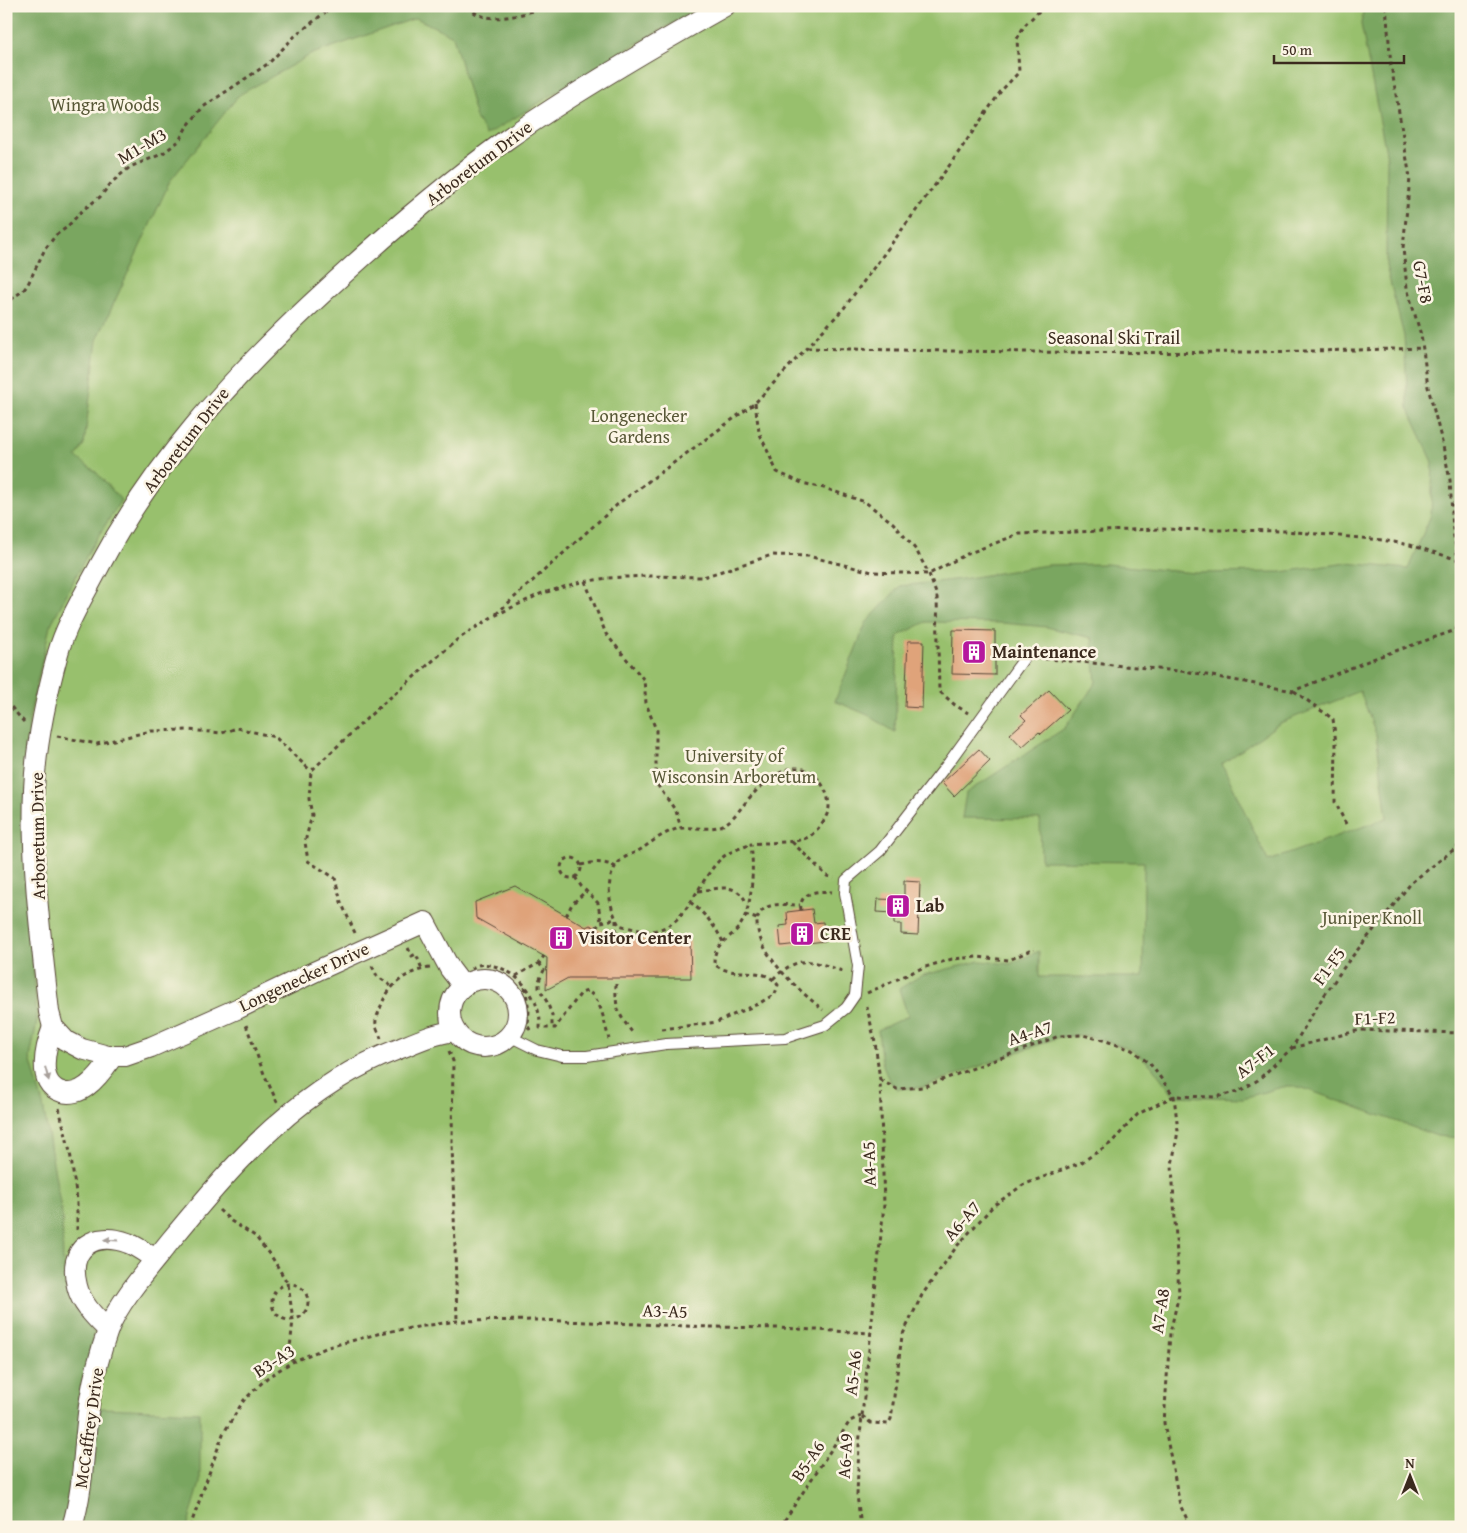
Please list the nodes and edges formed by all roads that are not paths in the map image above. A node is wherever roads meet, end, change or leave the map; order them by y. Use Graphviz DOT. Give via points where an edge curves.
graph roads {
  1 [pos="725,6"];
  2 [pos="1025,657"];
  3 [pos="463,986"];
  4 [pos="53,1027"];
  5 [pos="448,1032"];
  6 [pos="509,1036"];
  7 [pos="113,1056"];
  8 [pos="155,1260"];
  9 [pos="108,1330"];
  10 [pos="72,1527"];
  1 -- 4 [label="street, Arboretum Drive" via="607,74 506,141 384,237 241,371 196,422 152,481 113,541 59,649 40,733 34,788 34,855"];
  2 -- 6 [label="lane" via="880,852 846,880 845,894 858,966 855,994 846,1008 825,1026 785,1038 666,1044 587,1056 562,1056 537,1050"];
  3 -- 5 [label="street" via="450,1007"];
  3 -- 6 [label="street" via="473,980 495,980 513,994 518,1016"];
  3 -- 7 [label="street, Longenecker Drive" via="425,922 151,1047 125,1056"];
  4 -- 7 [label="street" via="65,1040 82,1049"];
  4 -- 7 [label="street, one-way" via="45,1067 47,1078 56,1091 68,1094 87,1086"];
  5 -- 6 [label="street" via="470,1045 481,1047 501,1043"];
  5 -- 8 [label="street" via="387,1053 353,1070 319,1090 284,1117 246,1153"];
  8 -- 9 [label="street, McCaffrey Drive" via="113,1318"];
  8 -- 9 [label="street, one-way" via="130,1244 111,1239 93,1241 81,1248 75,1266 77,1287 89,1309"];
  9 -- 10 [label="street, McCaffrey Drive" via="95,1369 85,1461"];
}
